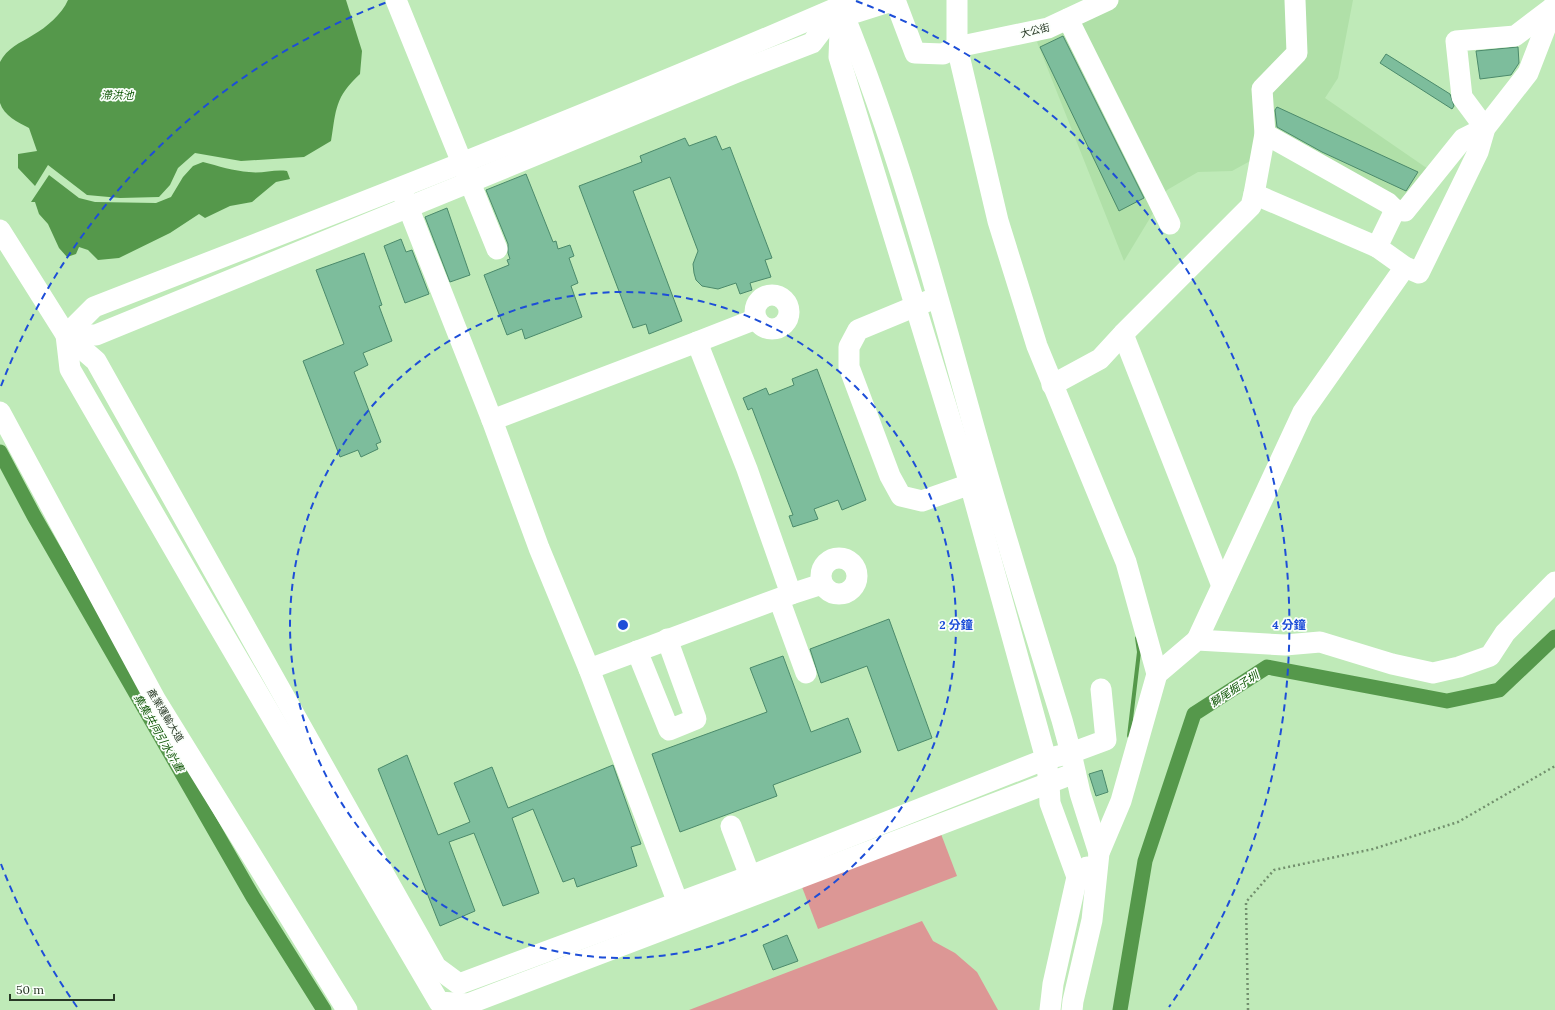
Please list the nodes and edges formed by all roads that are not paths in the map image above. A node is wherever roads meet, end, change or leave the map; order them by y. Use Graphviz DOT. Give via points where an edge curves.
graph roads {
  1 [pos="396,0"];
  2 [pos="895,0"];
  3 [pos="957,0"];
  4 [pos="1108,0"];
  5 [pos="1295,0"];
  6 [pos="839,3"];
  7 [pos="1554,5"];
  8 [pos="1068,19"];
  9 [pos="956,47"];
  10 [pos="1485,128"];
  11 [pos="1265,134"];
  12 [pos="462,164"];
  13 [pos="470,182"];
  14 [pos="401,188"];
  15 [pos="1254,194"];
  16 [pos="408,207"];
  17 [pos="1395,210"];
  18 [pos="1170,224"];
  19 [pos="0,230"];
  20 [pos="1377,247"];
  21 [pos="497,249"];
  22 [pos="1405,267"];
  23 [pos="937,297"];
  24 [pos="916,305"];
  25 [pos="756,319"];
  26 [pos="1123,334"];
  27 [pos="66,335"];
  28 [pos="697,342"];
  29 [pos="1052,385"];
  30 [pos="0,412"];
  31 [pos="492,420"];
  32 [pos="132,425"];
  33 [pos="110,440"];
  34 [pos="979,481"];
  35 [pos="1555,582"];
  36 [pos="822,584"];
  37 [pos="1222,586"];
  38 [pos="223,587"];
  39 [pos="785,596"];
  40 [pos="204,601"];
  41 [pos="667,639"];
  42 [pos="1197,640"];
  43 [pos="637,651"];
  44 [pos="589,669"];
  45 [pos="806,673"];
  46 [pos="1157,674"];
  47 [pos="1101,689"];
  48 [pos="288,723"];
  49 [pos="1071,753"];
  50 [pos="1046,759"];
  51 [pos="1075,773"];
  52 [pos="1049,783"];
  53 [pos="731,826"];
  54 [pos="1099,853"];
  55 [pos="750,876"];
  56 [pos="1077,877"];
  57 [pos="680,913"];
  58 [pos="346,1010"];
  59 [pos="1050,1010"];
  60 [pos="1072,1010"];
  1 -- 12 [label="street"];
  2 -- 6 [label="street" via="857,12"];
  2 -- 9 [label="street, 大公街" via="915,53 943,54"];
  3 -- 9 [label="street"];
  4 -- 8 [label="street, 大公街"];
  5 -- 11 [label="street" via="1297,53 1262,89"];
  6 -- 12 [label="street" via="723,57"];
  6 -- 13 [label="street" via="812,42"];
  6 -- 23 [label="street" via="881,112"];
  6 -- 24 [label="street" via="839,57"];
  7 -- 10 [label="street" via="1528,73"];
  7 -- 10 [label="street" via="1515,36 1456,41 1462,98"];
  8 -- 9 [label="street, 大公街" via="1048,28"];
  8 -- 18 [label="street"];
  9 -- 29 [label="street" via="998,221 1036,346"];
  10 -- 17 [label="street" via="1463,139 1405,211"];
  10 -- 22 [label="street" via="1478,152 1419,273"];
  11 -- 15 [label="street"];
  11 -- 17 [label="street" via="1388,203"];
  12 -- 13 [label="street"];
  12 -- 14 [label="street"];
  13 -- 16 [label="street"];
  13 -- 21 [label="street"];
  14 -- 16 [label="street"];
  14 -- 27 [label="street" via="94,307"];
  15 -- 20 [label="street"];
  15 -- 26 [label="street" via="1251,206"];
  16 -- 27 [label="street" via="96,335"];
  16 -- 31 [label="street"];
  17 -- 20 [label="street"];
  19 -- 27 [label="street"];
  20 -- 22 [label="street"];
  22 -- 37 [label="street" via="1303,412"];
  23 -- 24 [label="street"];
  23 -- 34 [label="street"];
  24 -- 34 [label="street"];
  24 -- 34 [label="street" via="858,330 849,347 849,367 890,476 901,496 922,501"];
  25 -- 28 [label="street"];
  26 -- 29 [label="street" via="1100,359"];
  26 -- 37 [label="street"];
  27 -- 32 [label="street" via="96,361"];
  27 -- 33 [label="street" via="70,369"];
  28 -- 31 [label="street"];
  28 -- 39 [label="street" via="747,469"];
  29 -- 46 [label="street" via="1126,562"];
  30 -- 58 [label="street, 產業運輸大道" via="155,699"];
  31 -- 44 [label="street"];
  32 -- 33 [label="street"];
  32 -- 38 [label="street"];
  33 -- 40 [label="street"];
  34 -- 49 [label="street"];
  34 -- 50 [label="street"];
  35 -- 42 [label="street" via="1505,633 1490,656 1433,673 1392,664 1320,642 1285,646"];
  36 -- 39 [label="street"];
  37 -- 42 [label="street"];
  38 -- 40 [label="street"];
  38 -- 48 [label="street"];
  39 -- 41 [label="street"];
  39 -- 45 [label="street"];
  40 -- 48 [label="street"];
  41 -- 43 [label="street"];
  41 -- 43 [label="street" via="696,719 669,730"];
  42 -- 46 [label="street"];
  43 -- 44 [label="street"];
  44 -- 57 [label="street"];
  46 -- 54 [label="street" via="1121,801"];
  47 -- 49 [label="street" via="1106,740"];
  48 -- 57 [label="street" via="440,1002 468,1004"];
  49 -- 50 [label="street"];
  49 -- 51 [label="street"];
  50 -- 52 [label="street"];
  50 -- 55 [label="street"];
  51 -- 52 [label="street"];
  51 -- 54 [label="street"];
  52 -- 56 [label="street" via="1050,803"];
  52 -- 57 [label="street"];
  53 -- 55 [label="street"];
  54 -- 56 [label="street"];
  54 -- 60 [label="street" via="1092,920"];
  55 -- 57 [label="street"];
  56 -- 59 [label="street" via="1053,984"];
}
